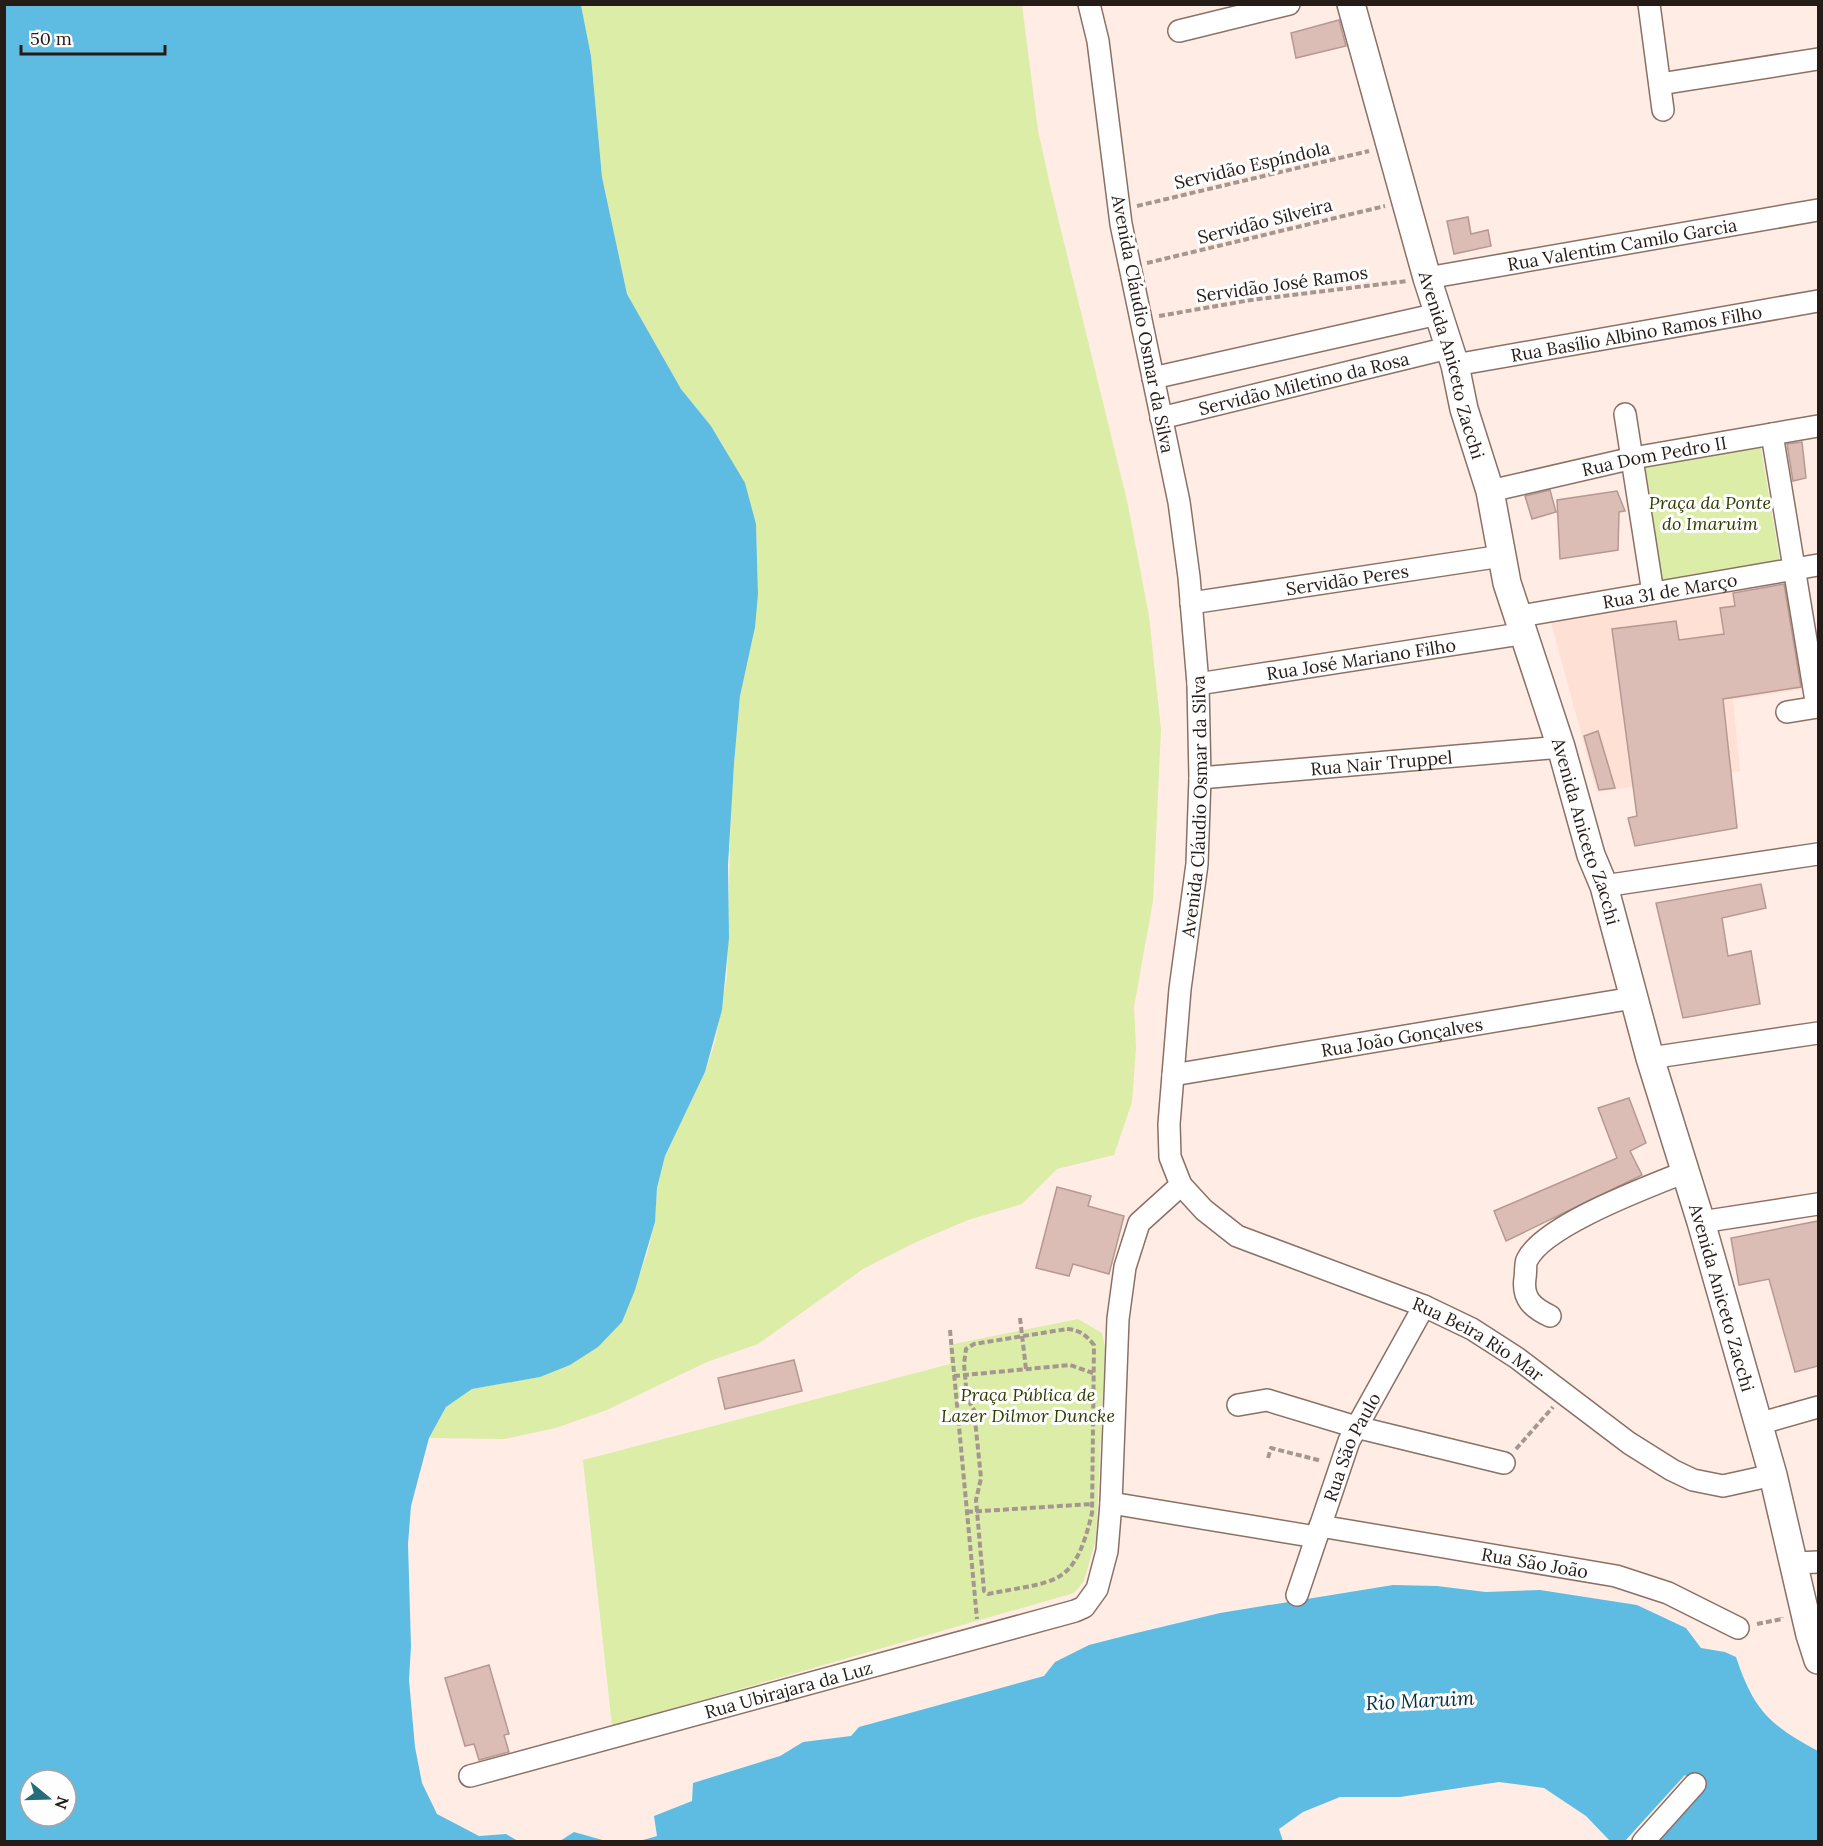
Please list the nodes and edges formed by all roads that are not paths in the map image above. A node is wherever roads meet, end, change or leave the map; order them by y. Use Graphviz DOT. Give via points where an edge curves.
graph roads {
  1 [pos="1089,4"];
  2 [pos="1289,4"];
  3 [pos="1351,4"];
  4 [pos="1649,4"];
  5 [pos="1179,32"];
  6 [pos="1818,59"];
  7 [pos="1660,84"];
  8 [pos="1663,110"];
  9 [pos="1818,210"];
  10 [pos="1427,278"];
  11 [pos="1818,301"];
  12 [pos="1438,314"];
  13 [pos="1451,357"];
  14 [pos="1153,378"];
  15 [pos="1625,414"];
  16 [pos="1161,418"];
  17 [pos="1818,426"];
  18 [pos="1772,434"];
  19 [pos="1633,458"];
  20 [pos="1490,491"];
  21 [pos="1502,556"];
  22 [pos="1818,565"];
  23 [pos="1794,569"];
  24 [pos="1653,593"];
  25 [pos="1191,603"];
  26 [pos="1523,624"];
  27 [pos="1198,684"];
  28 [pos="1818,707"];
  29 [pos="1787,712"];
  30 [pos="1561,747"];
  31 [pos="1200,778"];
  32 [pos="1818,854"];
  33 [pos="1604,886"];
  34 [pos="1633,998"];
  35 [pos="1818,1033"];
  36 [pos="1650,1058"];
  37 [pos="1173,1075"];
  38 [pos="1685,1172"];
  39 [pos="1181,1185"];
  40 [pos="1818,1204"];
  41 [pos="1701,1222"];
  42 [pos="1424,1306"];
  43 [pos="1550,1316"];
  44 [pos="1238,1406"];
  45 [pos="1818,1407"];
  46 [pos="1758,1424"];
  47 [pos="1356,1427"];
  48 [pos="1504,1462"];
  49 [pos="1773,1475"];
  50 [pos="1102,1503"];
  51 [pos="1318,1532"];
  52 [pos="1804,1571"];
  53 [pos="1297,1595"];
  54 [pos="1738,1628"];
  55 [pos="1814,1648"];
  56 [pos="470,1776"];
  57 [pos="1695,1784"];
  58 [pos="1643,1842"];
  1 -- 14 [label="street, Avenida Cláudio Osmar da Silva" via="1098,41 1119,210"];
  2 -- 5 [label="street"];
  3 -- 10 [label="main road, Avenida Aniceto Zacchi"];
  4 -- 7 [label="street"];
  6 -- 7 [label="street"];
  7 -- 8 [label="street"];
  9 -- 10 [label="street, Rua Valentim Camilo Garcia"];
  10 -- 12 [label="main road, Avenida Aniceto Zacchi"];
  11 -- 13 [label="street, Rua Basílio Albino Ramos Filho"];
  12 -- 13 [label="main road, Avenida Aniceto Zacchi"];
  12 -- 14 [label="street"];
  13 -- 16 [label="street, Servidão Miletino da Rosa"];
  13 -- 20 [label="main road, Avenida Aniceto Zacchi"];
  14 -- 16 [label="street, Avenida Cláudio Osmar da Silva"];
  15 -- 19 [label="street"];
  16 -- 25 [label="street, Avenida Cláudio Osmar da Silva" via="1179,502"];
  17 -- 18 [label="street, Rua Dom Pedro II"];
  18 -- 19 [label="street, Rua Dom Pedro II"];
  18 -- 23 [label="street"];
  19 -- 20 [label="street, Rua Dom Pedro II"];
  19 -- 24 [label="street"];
  20 -- 21 [label="main road, Avenida Aniceto Zacchi"];
  21 -- 25 [label="street, Servidão Peres"];
  21 -- 26 [label="main road, Avenida Aniceto Zacchi" via="1507,583"];
  22 -- 23 [label="street, Rua 31 de Março"];
  23 -- 24 [label="street, Rua 31 de Março"];
  23 -- 28 [label="street"];
  24 -- 26 [label="street, Rua 31 de Março"];
  25 -- 27 [label="street, Avenida Cláudio Osmar da Silva"];
  26 -- 27 [label="street, Rua José Mariano Filho"];
  26 -- 30 [label="main road, Avenida Aniceto Zacchi"];
  27 -- 31 [label="street, Avenida Cláudio Osmar da Silva"];
  28 -- 29 [label="street"];
  30 -- 31 [label="street, Rua Nair Truppel"];
  30 -- 33 [label="main road, Avenida Aniceto Zacchi" via="1591,855"];
  31 -- 37 [label="street, Avenida Cláudio Osmar da Silva" via="1197,864"];
  32 -- 33 [label="street"];
  33 -- 34 [label="main road, Avenida Aniceto Zacchi"];
  34 -- 36 [label="main road, Avenida Aniceto Zacchi"];
  34 -- 37 [label="street, Rua João Gonçalves"];
  35 -- 36 [label="street"];
  36 -- 38 [label="main road, Avenida Aniceto Zacchi"];
  37 -- 39 [label="street, Avenida Cláudio Osmar da Silva" via="1168,1141"];
  38 -- 41 [label="main road, Avenida Aniceto Zacchi"];
  38 -- 43 [label="street" via="1611,1203 1546,1239 1527,1260 1524,1288 1534,1308"];
  39 -- 42 [label="street, Rua Beira Rio Mar" via="1237,1236"];
  39 -- 50 [label="street" via="1147,1213 1131,1242 1120,1289 1116,1383"];
  40 -- 41 [label="street"];
  41 -- 46 [label="main road, Avenida Aniceto Zacchi"];
  42 -- 47 [label="street, Rua São Paulo"];
  42 -- 49 [label="street, Rua Beira Rio Mar" via="1472,1329 1648,1457 1693,1480 1723,1486"];
  44 -- 47 [label="street" via="1267,1400"];
  45 -- 46 [label="street"];
  46 -- 49 [label="main road, Avenida Aniceto Zacchi"];
  47 -- 48 [label="street"];
  47 -- 51 [label="street, Rua São Paulo"];
  49 -- 52 [label="main road, Avenida Aniceto Zacchi"];
  50 -- 51 [label="street, Rua São João"];
  50 -- 56 [label="street, Rua Ubirajara da Luz" via="1105,1565 1097,1589 1075,1611"];
  51 -- 53 [label="street, Rua São Paulo"];
  51 -- 54 [label="street, Rua São João" via="1616,1576 1668,1593"];
  52 -- 55 [label="main road, Avenida Aniceto Zacchi"];
  57 -- 58 [label="street"];
}
